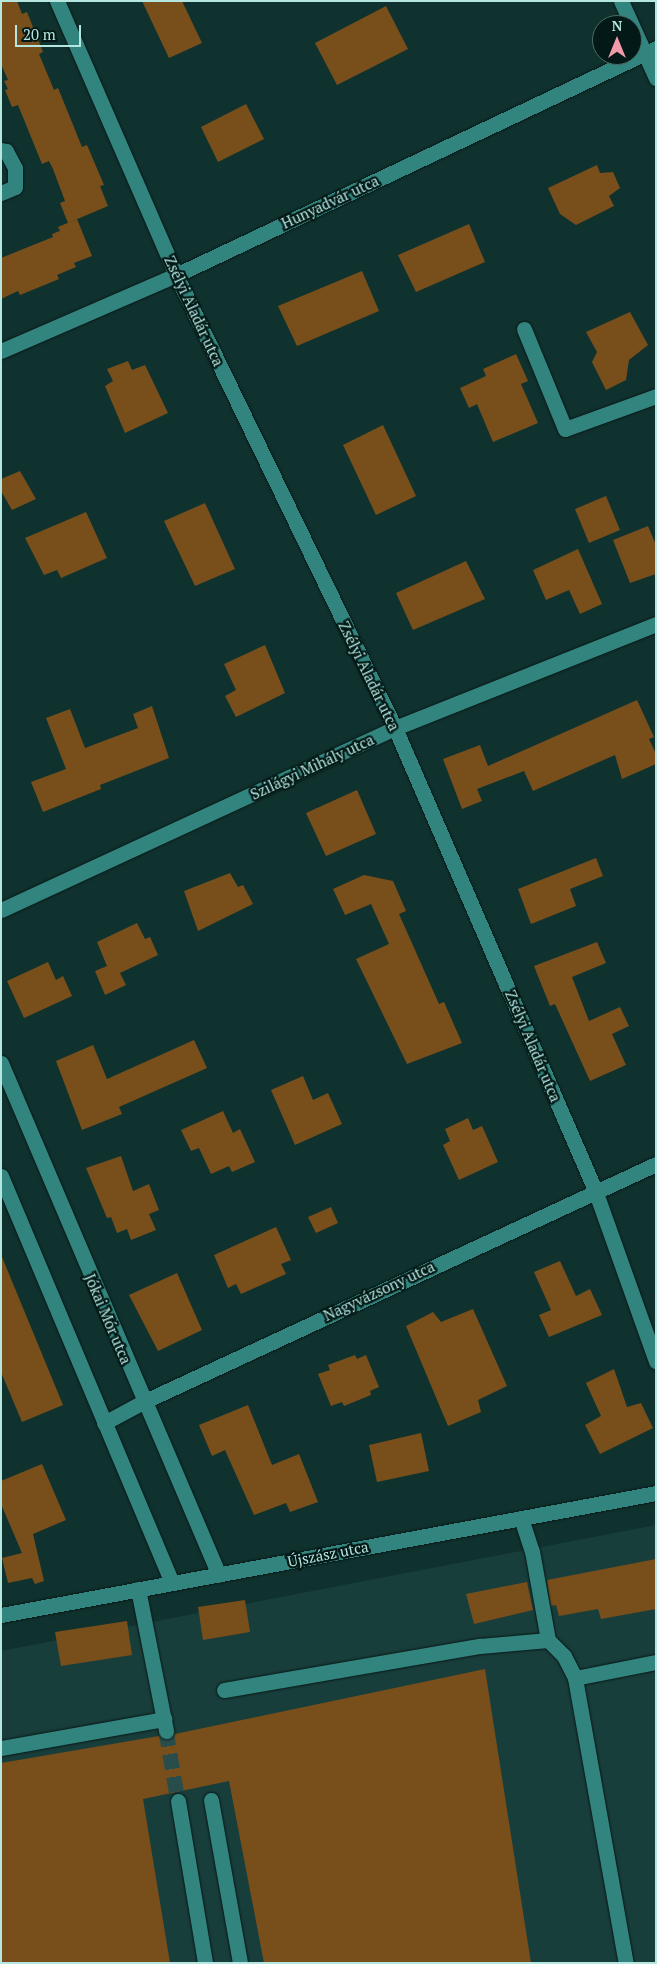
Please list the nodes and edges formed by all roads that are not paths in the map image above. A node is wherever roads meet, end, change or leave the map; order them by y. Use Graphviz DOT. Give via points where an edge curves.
graph roads {
  1 [pos="57,1"];
  2 [pos="621,1"];
  3 [pos="650,50"];
  4 [pos="656,78"];
  5 [pos="1,150"];
  6 [pos="1,193"];
  7 [pos="176,275"];
  8 [pos="524,329"];
  9 [pos="1,350"];
  10 [pos="656,396"];
  11 [pos="656,624"];
  12 [pos="395,728"];
  13 [pos="1,910"];
  14 [pos="1,1063"];
  15 [pos="656,1164"];
  16 [pos="1,1176"];
  17 [pos="595,1190"];
  18 [pos="656,1361"];
  19 [pos="143,1402"];
  20 [pos="104,1423"];
  21 [pos="656,1493"];
  22 [pos="521,1518"];
  23 [pos="218,1575"];
  24 [pos="172,1583"];
  25 [pos="138,1589"];
  26 [pos="1,1615"];
  27 [pos="548,1640"];
  28 [pos="656,1662"];
  29 [pos="575,1678"];
  30 [pos="224,1690"];
  31 [pos="1,1748"];
  32 [pos="211,1800"];
  33 [pos="178,1801"];
  34 [pos="205,1963"];
  35 [pos="240,1963"];
  36 [pos="626,1963"];
  1 -- 7 [label="street, Zsélyi Aladár utca"];
  2 -- 3 [label="street"];
  3 -- 4 [label="street"];
  3 -- 7 [label="street, Hunyadvár utca"];
  5 -- 6 [label="street" via="6,151 15,168 15,186"];
  7 -- 9 [label="street, Hunyadvár utca"];
  7 -- 12 [label="street, Zsélyi Aladár utca"];
  8 -- 10 [label="street" via="565,429"];
  11 -- 12 [label="street, Szilágyi Mihály utca"];
  12 -- 13 [label="street, Szilágyi Mihály utca"];
  12 -- 17 [label="street, Zsélyi Aladár utca"];
  14 -- 19 [label="street, Jókai Mór utca"];
  15 -- 17 [label="street, Nagyvázsony utca"];
  16 -- 20 [label="street"];
  17 -- 18 [label="street, Zsélyi Aladár utca"];
  17 -- 19 [label="street, Nagyvázsony utca"];
  19 -- 20 [label="street, Nagyvázsony utca"];
  19 -- 23 [label="street, Jókai Mór utca"];
  20 -- 24 [label="street"];
  21 -- 22 [label="street, Újszász utca"];
  22 -- 23 [label="street, Újszász utca"];
  22 -- 27 [label="street" via="532,1551"];
  23 -- 24 [label="street, Újszász utca"];
  24 -- 25 [label="street, Újszász utca"];
  25 -- 26 [label="street, Újszász utca"];
  25 -- 31 [label="street" via="165,1725"];
  27 -- 29 [label="street" via="564,1656"];
  27 -- 30 [label="street" via="480,1646"];
  28 -- 29 [label="street"];
  29 -- 36 [label="street"];
  32 -- 35 [label="street"];
  33 -- 34 [label="street"];
}
